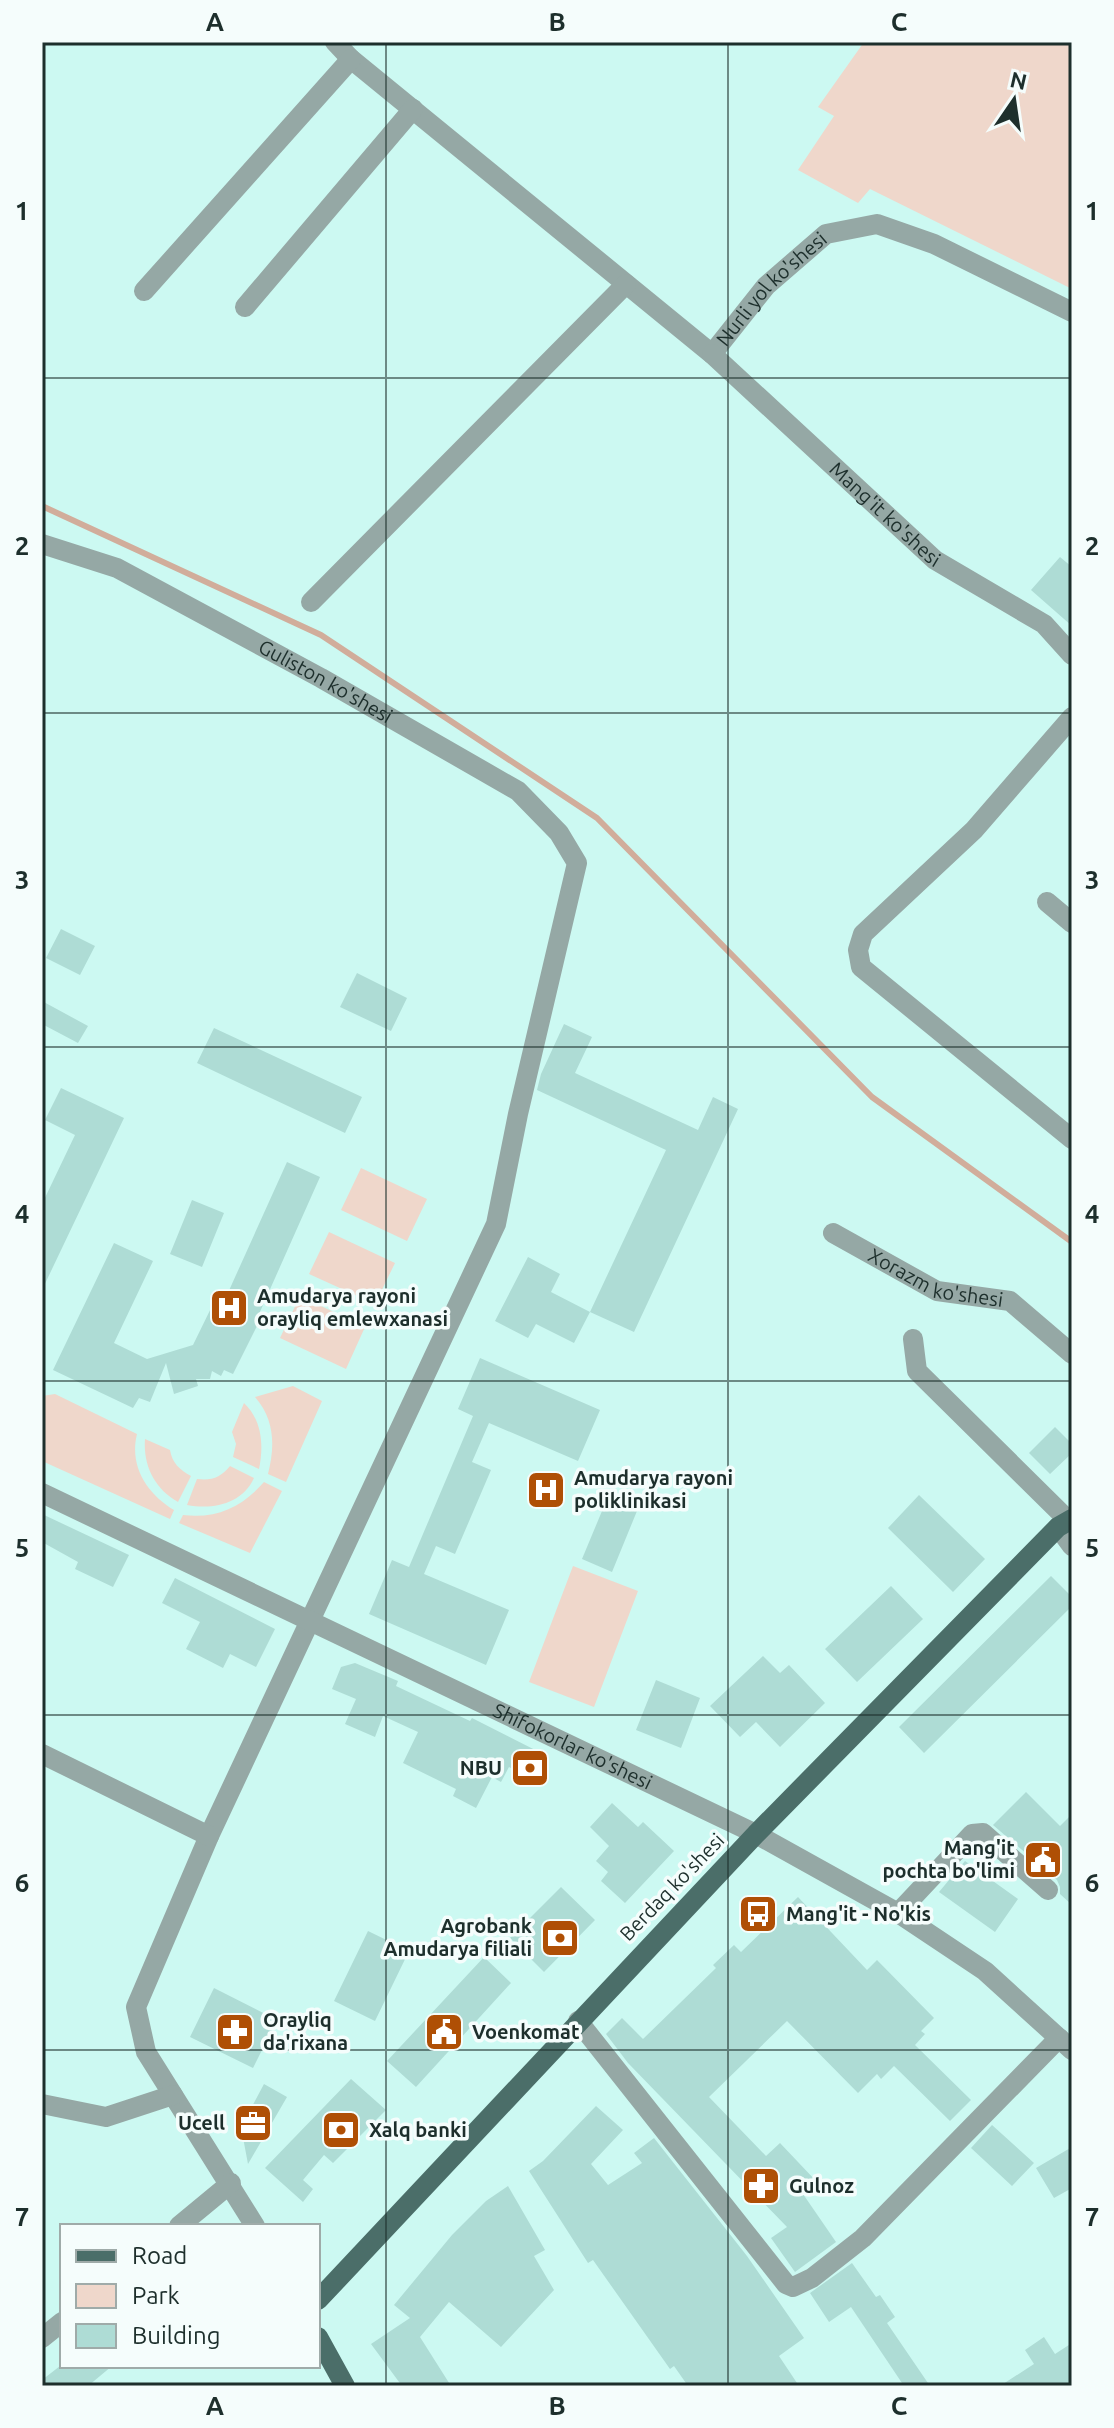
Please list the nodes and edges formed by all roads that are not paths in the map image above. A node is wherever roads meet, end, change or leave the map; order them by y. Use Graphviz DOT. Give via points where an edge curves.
graph roads {
  1 [pos="335,42"];
  2 [pos="351,59"];
  3 [pos="413,109"];
  4 [pos="626,284"];
  5 [pos="144,291"];
  6 [pos="245,307"];
  7 [pos="1072,312"];
  8 [pos="712,354"];
  9 [pos="42,544"];
  10 [pos="311,602"];
  11 [pos="1072,655"];
  12 [pos="1072,717"];
  13 [pos="1047,902"];
  14 [pos="1072,923"];
  15 [pos="1072,1139"];
  16 [pos="833,1233"];
  17 [pos="913,1339"];
  18 [pos="1072,1354"];
  19 [pos="42,1493"];
  20 [pos="1066,1523"];
  21 [pos="1072,1546"];
  22 [pos="311,1622"];
  23 [pos="42,1754"];
  24 [pos="756,1834"];
  25 [pos="209,1836"];
  26 [pos="1048,1890"];
  27 [pos="898,1913"];
  28 [pos="578,2021"];
  29 [pos="1068,2046"];
  30 [pos="173,2095"];
  31 [pos="42,2104"];
  32 [pos="231,2183"];
  33 [pos="181,2224"];
  34 [pos="254,2224"];
  35 [pos="320,2298"];
  36 [pos="60,2324"];
  37 [pos="42,2338"];
  38 [pos="320,2341"];
  39 [pos="345,2386"];
  1 -- 2 [label="street, Nurli yol ko'shesi"];
  2 -- 3 [label="street, Nurli yol ko'shesi"];
  2 -- 5 [label="street"];
  3 -- 4 [label="street, Nurli yol ko'shesi"];
  3 -- 6 [label="street"];
  4 -- 8 [label="street, Nurli yol ko'shesi"];
  4 -- 10 [label="street"];
  7 -- 8 [label="street, Nurli yol ko'shesi" via="934,244 877,224 826,234 766,286"];
  8 -- 11 [label="street, Mang'it ko'shesi" via="935,560 1044,624"];
  9 -- 22 [label="street, Guliston ko'shesi" via="117,568 518,791 559,833 577,863 496,1224"];
  12 -- 15 [label="street" via="974,830 863,934 858,950 861,967"];
  13 -- 14 [label="street"];
  16 -- 18 [label="street, Xorazm ko'shesi" via="937,1291 1010,1301"];
  17 -- 20 [label="street" via="917,1371"];
  19 -- 22 [label="street, Shifokorlar ko'shesi"];
  20 -- 21 [label="street"];
  20 -- 24 [label="main road, Berdaq ko'shesi"];
  22 -- 24 [label="street, Shifokorlar ko'shesi"];
  22 -- 25 [label="street"];
  23 -- 25 [label="street"];
  24 -- 27 [label="street, Shifokorlar ko'shesi"];
  24 -- 28 [label="main road, Berdaq ko'shesi"];
  25 -- 30 [label="street" via="136,2007 146,2052"];
  26 -- 27 [label="street" via="983,1833 972,1834"];
  27 -- 29 [label="street, Shifokorlar ko'shesi" via="985,1971"];
  28 -- 29 [label="street" via="793,2287 863,2238"];
  28 -- 35 [label="main road, Berdaq ko'shesi"];
  30 -- 31 [label="street" via="106,2117"];
  30 -- 32 [label="street"];
  32 -- 33 [label="street"];
  32 -- 34 [label="street"];
  36 -- 37 [label="street"];
  38 -- 39 [label="main road"];
}
